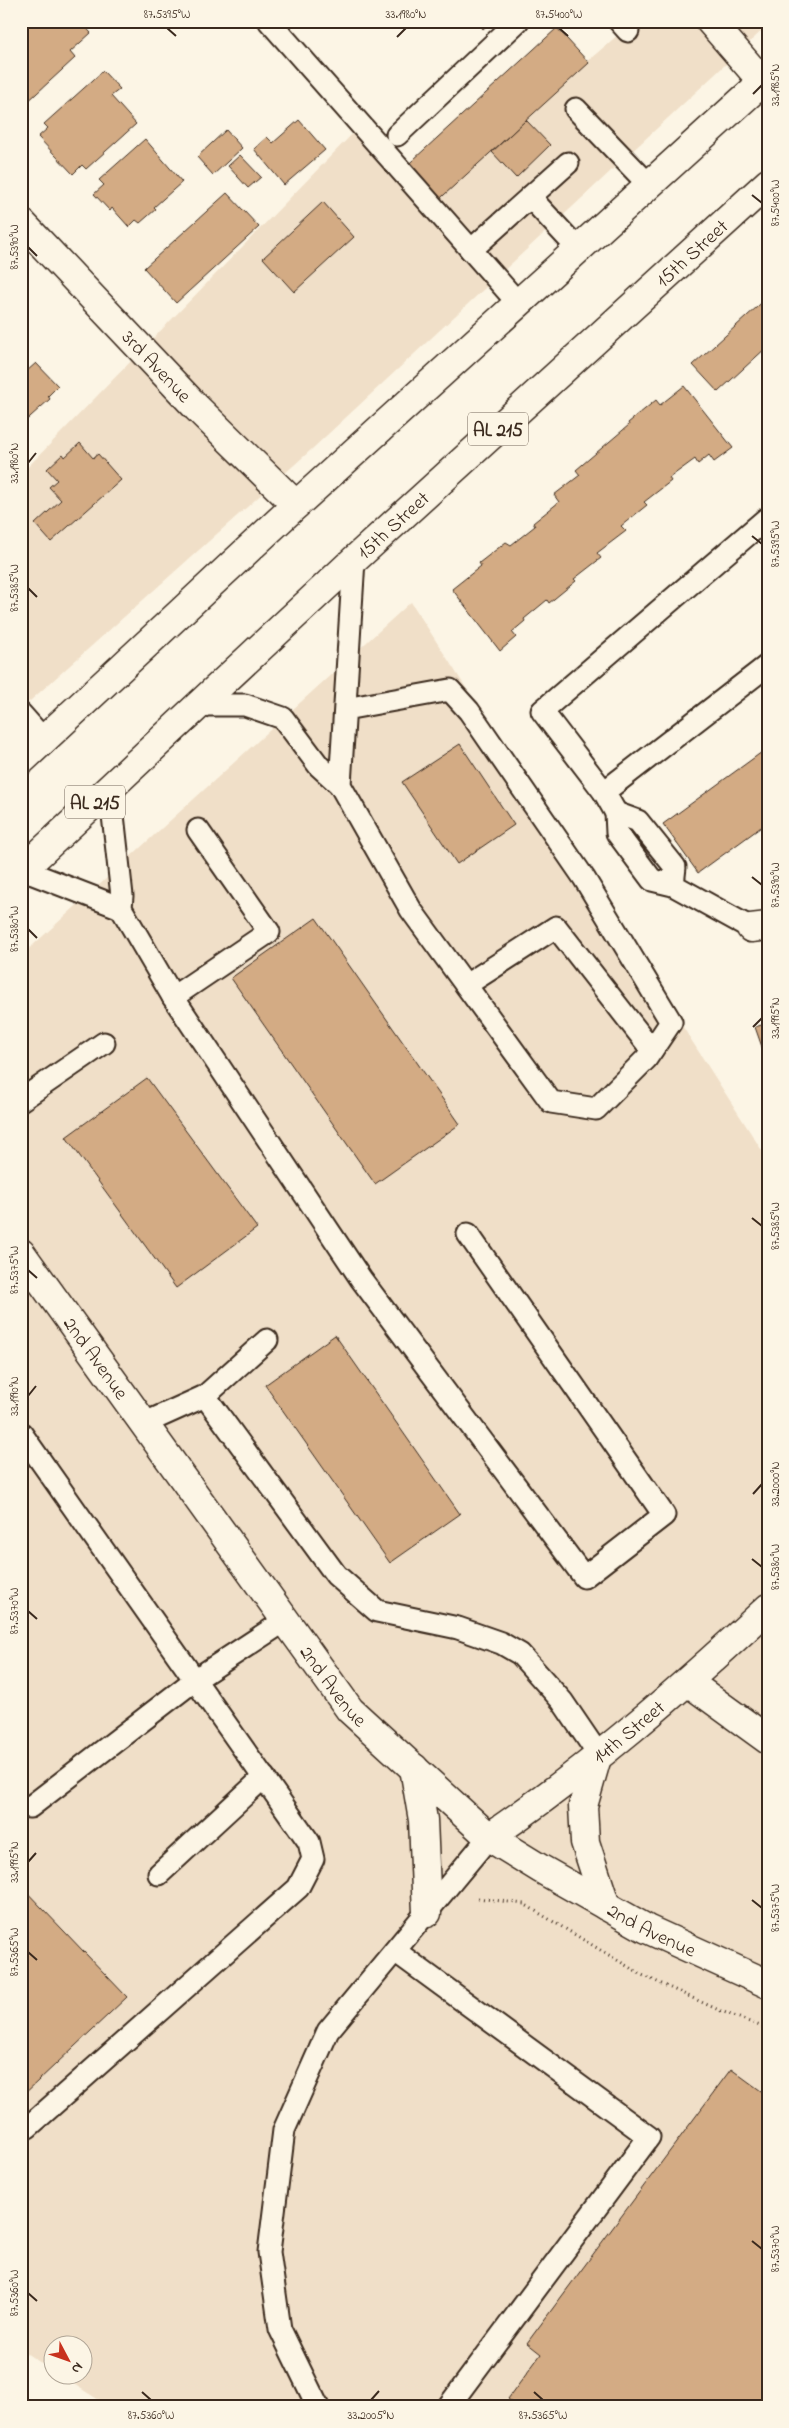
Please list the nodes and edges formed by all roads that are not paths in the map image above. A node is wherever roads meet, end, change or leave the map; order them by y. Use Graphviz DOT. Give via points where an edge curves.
graph roads {
  1 [pos="269,21"];
  2 [pos="518,21"];
  3 [pos="710,21"];
  4 [pos="766,82"];
  5 [pos="576,109"];
  6 [pos="397,135"];
  7 [pos="568,163"];
  8 [pos="768,183"];
  9 [pos="649,184"];
  10 [pos="530,197"];
  11 [pos="21,222"];
  12 [pos="578,249"];
  13 [pos="471,250"];
  14 [pos="518,303"];
  15 [pos="296,505"];
  16 [pos="766,519"];
  17 [pos="354,560"];
  18 [pos="768,665"];
  19 [pos="198,706"];
  20 [pos="345,709"];
  21 [pos="21,714"];
  22 [pos="44,740"];
  23 [pos="21,761"];
  24 [pos="340,785"];
  25 [pos="110,788"];
  26 [pos="604,792"];
  27 [pos="198,830"];
  28 [pos="22,871"];
  29 [pos="120,908"];
  30 [pos="759,927"];
  31 [pos="466,985"];
  32 [pos="173,997"];
  33 [pos="104,1043"];
  34 [pos="652,1050"];
  35 [pos="21,1100"];
  36 [pos="468,1234"];
  37 [pos="21,1253"];
  38 [pos="267,1340"];
  39 [pos="205,1396"];
  40 [pos="143,1424"];
  41 [pos="21,1433"];
  42 [pos="768,1608"];
  43 [pos="286,1620"];
  44 [pos="196,1679"];
  45 [pos="688,1682"];
  46 [pos="768,1740"];
  47 [pos="598,1754"];
  48 [pos="414,1768"];
  49 [pos="264,1777"];
  50 [pos="21,1806"];
  51 [pos="489,1837"];
  52 [pos="159,1874"];
  53 [pos="435,1904"];
  54 [pos="606,1906"];
  55 [pos="395,1951"];
  56 [pos="758,1980"];
  57 [pos="21,2130"];
  58 [pos="318,2407"];
  59 [pos="448,2407"];
  1 -- 13 [label="lane"];
  2 -- 6 [label="lane"];
  3 -- 4 [label="street"];
  4 -- 9 [label="street"];
  5 -- 9 [label="lane"];
  7 -- 10 [label="lane"];
  8 -- 17 [label="street, 15th Street / AL 215"];
  9 -- 12 [label="street"];
  10 -- 12 [label="lane"];
  10 -- 13 [label="lane"];
  11 -- 15 [label="street, 3rd Avenue" via="197,408"];
  12 -- 14 [label="street"];
  13 -- 14 [label="lane"];
  14 -- 15 [label="street"];
  15 -- 22 [label="street"];
  16 -- 26 [label="lane" via="542,711"];
  17 -- 19 [label="street, 15th Street / AL 215"];
  17 -- 20 [label="lane"];
  18 -- 26 [label="lane"];
  19 -- 24 [label="lane" via="245,705 283,718 320,766"];
  19 -- 25 [label="street, 15th Street / AL 215"];
  20 -- 24 [label="lane"];
  20 -- 34 [label="lane" via="450,690 469,711 579,870 661,1002 671,1022"];
  21 -- 22 [label="lane"];
  22 -- 23 [label="street"];
  24 -- 31 [label="lane" via="411,910"];
  25 -- 28 [label="street, 15th Street / AL 215"];
  25 -- 29 [label="lane" via="122,896"];
  26 -- 30 [label="lane" via="616,813 638,821 675,867 673,885"];
  27 -- 32 [label="lane" via="269,932"];
  28 -- 29 [label="lane"];
  29 -- 32 [label="lane"];
  31 -- 34 [label="lane" via="556,927"];
  31 -- 34 [label="lane" via="551,1102 596,1109"];
  32 -- 36 [label="lane" via="361,1280 584,1577 664,1515"];
  33 -- 35 [label="lane"];
  37 -- 40 [label="street, 2nd Avenue"];
  38 -- 39 [label="lane"];
  39 -- 40 [label="lane"];
  39 -- 47 [label="lane" via="336,1575 377,1611 458,1628 520,1654 562,1701"];
  40 -- 43 [label="street, 2nd Avenue"];
  41 -- 44 [label="lane"];
  42 -- 45 [label="street, 14th Street"];
  43 -- 44 [label="lane"];
  43 -- 48 [label="street, 2nd Avenue" via="350,1710"];
  44 -- 49 [label="lane"];
  44 -- 50 [label="lane" via="30,1807"];
  45 -- 46 [label="street"];
  45 -- 47 [label="street, 14th Street"];
  47 -- 51 [label="street, 14th Street"];
  47 -- 54 [label="street" via="582,1806 585,1842"];
  48 -- 51 [label="street, 2nd Avenue"];
  48 -- 53 [label="street"];
  49 -- 52 [label="lane"];
  49 -- 57 [label="lane" via="309,1842 313,1859 298,1888"];
  51 -- 53 [label="lane"];
  51 -- 54 [label="street, 2nd Avenue"];
  53 -- 55 [label="lane"];
  54 -- 56 [label="street, 2nd Avenue" via="647,1929"];
  55 -- 58 [label="lane" via="328,2031 284,2130 269,2252 280,2329"];
  55 -- 59 [label="lane" via="648,2137"];
}
